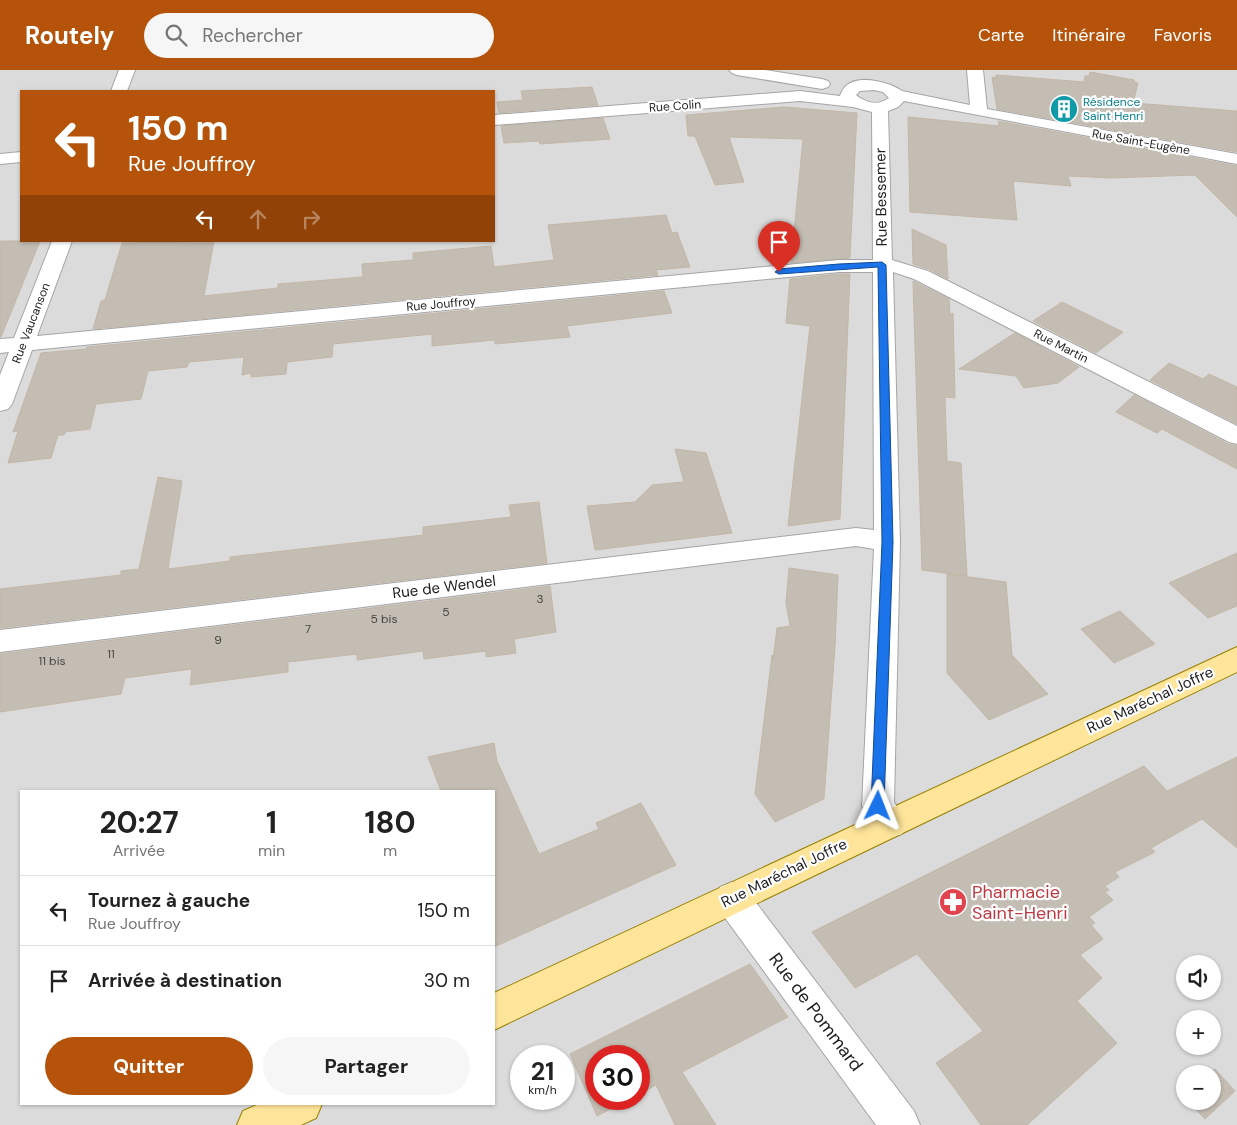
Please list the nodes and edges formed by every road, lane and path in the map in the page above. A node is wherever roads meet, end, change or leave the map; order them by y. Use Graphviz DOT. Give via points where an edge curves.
graph roads {
  1 [pos="127,70"];
  2 [pos="737,70"];
  3 [pos="975,70"];
  4 [pos="788,74"];
  5 [pos="119,90"];
  6 [pos="871,98"];
  7 [pos="980,112"];
  8 [pos="495,120"];
  9 [pos="20,157"];
  10 [pos="0,159"];
  11 [pos="1237,160"];
  12 [pos="62,242"];
  13 [pos="882,265"];
  14 [pos="23,344"];
  15 [pos="0,346"];
  16 [pos="0,404"];
  17 [pos="1237,436"];
  18 [pos="887,542"];
  19 [pos="0,640"];
  20 [pos="1237,659"];
  21 [pos="890,823"];
  22 [pos="732,898"];
  23 [pos="495,1012"];
  24 [pos="300,1105"];
  25 [pos="257,1125"];
  26 [pos="900,1125"];
  1 -- 5 [label="street"];
  2 -- 4 [label="street, Rue Saint-Eugène"];
  3 -- 7 [label="street"];
  4 -- 6 [label="street, Rue Saint-Eugène"];
  6 -- 7 [label="street, Rue Saint-Eugène"];
  6 -- 8 [label="street, Rue Colin" via="800,96"];
  6 -- 13 [label="street, Rue Bessemer"];
  7 -- 11 [label="street, Rue Saint-Eugène"];
  9 -- 10 [label="street"];
  12 -- 14 [label="street, Rue Vaucanson"];
  13 -- 14 [label="street, Rue Jouffroy" via="829,267"];
  13 -- 17 [label="street, Rue Martin" via="896,266 921,275"];
  13 -- 18 [label="street, Rue Bessemer"];
  14 -- 15 [label="street, Rue Jouffroy"];
  14 -- 16 [label="street, Rue Vaucanson"];
  18 -- 19 [label="street, Rue de Wendel" via="856,536"];
  18 -- 21 [label="street, Rue Bessemer" via="878,806"];
  20 -- 21 [label="main road, Rue Maréchal Joffre"];
  21 -- 22 [label="main road, Rue Maréchal Joffre"];
  22 -- 23 [label="main road, Rue Maréchal Joffre"];
  22 -- 26 [label="street, Rue de Pommard"];
  24 -- 25 [label="main road"];
}
